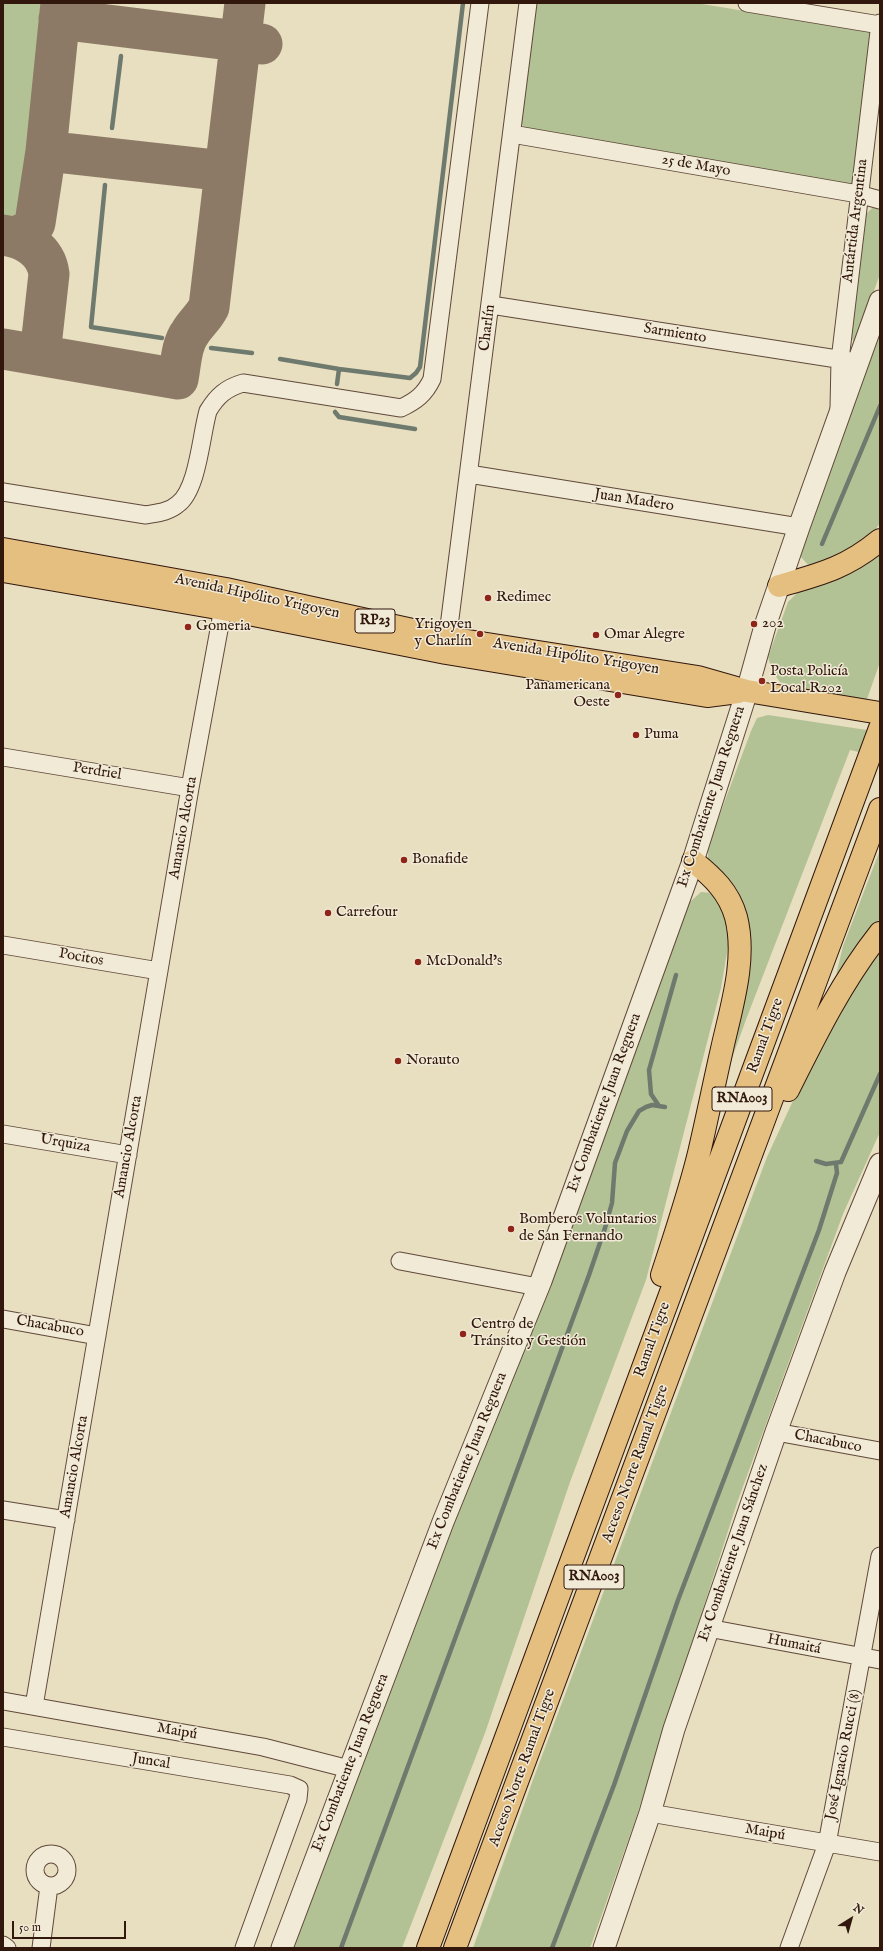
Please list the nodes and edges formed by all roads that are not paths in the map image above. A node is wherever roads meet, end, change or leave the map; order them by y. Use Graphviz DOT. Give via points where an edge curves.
graph roads {
  1 [pos="480,3"];
  2 [pos="528,3"];
  3 [pos="747,3"];
  4 [pos="880,24"];
  5 [pos="512,134"];
  6 [pos="858,194"];
  7 [pos="880,200"];
  8 [pos="880,301"];
  9 [pos="491,305"];
  10 [pos="849,361"];
  11 [pos="469,474"];
  12 [pos="3,492"];
  13 [pos="799,527"];
  14 [pos="880,540"];
  15 [pos="3,548"];
  16 [pos="3,571"];
  17 [pos="779,586"];
  18 [pos="224,599"];
  19 [pos="447,645"];
  20 [pos="747,691"];
  21 [pos="880,713"];
  22 [pos="880,728"];
  23 [pos="3,757"];
  24 [pos="190,788"];
  25 [pos="880,809"];
  26 [pos="693,861"];
  27 [pos="880,933"];
  28 [pos="3,945"];
  29 [pos="159,971"];
  30 [pos="3,1134"];
  31 [pos="128,1155"];
  32 [pos="880,1164"];
  33 [pos="732,1205"];
  34 [pos="400,1261"];
  35 [pos="538,1287"];
  36 [pos="3,1319"];
  37 [pos="97,1336"];
  38 [pos="776,1432"];
  39 [pos="618,1434"];
  40 [pos="880,1452"];
  41 [pos="3,1510"];
  42 [pos="66,1520"];
  43 [pos="880,1556"];
  44 [pos="708,1628"];
  45 [pos="862,1658"];
  46 [pos="880,1660"];
  47 [pos="3,1701"];
  48 [pos="34,1706"];
  49 [pos="3,1737"];
  50 [pos="349,1769"];
  51 [pos="650,1813"];
  52 [pos="827,1844"];
  53 [pos="880,1852"];
  54 [pos="49,1886"];
  55 [pos="3,1945"];
  56 [pos="7,1948"];
  57 [pos="41,1948"];
  58 [pos="244,1948"];
  59 [pos="282,1948"];
  60 [pos="428,1948"];
  61 [pos="455,1948"];
  62 [pos="604,1948"];
  63 [pos="789,1948"];
  1 -- 12 [label="street" via="432,379 418,400 401,408 243,383 223,392 214,400 208,411 192,485 179,504 146,515"];
  2 -- 5 [label="street, Charlín"];
  3 -- 4 [label="street"];
  4 -- 6 [label="street, Antártida Argentina"];
  5 -- 6 [label="street, 25 de Mayo"];
  5 -- 9 [label="street, Charlín"];
  6 -- 7 [label="street, 25 de Mayo"];
  6 -- 10 [label="street, Antártida Argentina"];
  8 -- 10 [label="street, Ex Combatiente Juan Reguera"];
  9 -- 10 [label="street, Sarmiento"];
  9 -- 11 [label="street, Charlín"];
  10 -- 13 [label="street, Ex Combatiente Juan Reguera" via="838,420"];
  11 -- 13 [label="street, Juan Madero"];
  11 -- 19 [label="street, Charlín"];
  13 -- 17 [label="street, Ex Combatiente Juan Reguera"];
  14 -- 17 [label="main road" via="862,555 839,568"];
  15 -- 18 [label="main road, Avenida Hipólito Yrigoyen / RP23"];
  16 -- 18 [label="main road, Avenida Hipólito Yrigoyen / RP23"];
  17 -- 20 [label="street, Ex Combatiente Juan Reguera"];
  18 -- 19 [label="main road, Avenida Hipólito Yrigoyen / RP23"];
  18 -- 24 [label="street, Amancio Alcorta"];
  19 -- 20 [label="main road, Avenida Hipólito Yrigoyen / RP23" via="698,676"];
  20 -- 21 [label="main road, Avenida Hipólito Yrigoyen / RP23"];
  20 -- 26 [label="street, Ex Combatiente Juan Reguera"];
  22 -- 39 [label="main road, Ramal Tigre / RNA003"];
  23 -- 24 [label="street, Perdriel"];
  24 -- 29 [label="street, Amancio Alcorta"];
  25 -- 33 [label="main road, Ramal Tigre / RNA003"];
  26 -- 35 [label="street, Ex Combatiente Juan Reguera"];
  26 -- 39 [label="main road" via="711,875 724,890 732,905 740,952 699,1154 641,1340"];
  27 -- 33 [label="main road" via="827,1013"];
  28 -- 29 [label="street, Pocitos"];
  29 -- 31 [label="street, Amancio Alcorta"];
  30 -- 31 [label="street, Urquiza"];
  31 -- 37 [label="street, Amancio Alcorta"];
  32 -- 38 [label="street, Ex Combatiente Juan Sánchez" via="835,1272"];
  33 -- 61 [label="main road, Acceso Norte Ramal Tigre / RNA003"];
  34 -- 35 [label="street"];
  35 -- 50 [label="street, Ex Combatiente Juan Reguera" via="443,1522"];
  36 -- 37 [label="street, Chacabuco"];
  37 -- 42 [label="street, Amancio Alcorta"];
  38 -- 40 [label="street, Chacabuco"];
  38 -- 44 [label="street, Ex Combatiente Juan Sánchez"];
  39 -- 60 [label="main road, Acceso Norte Ramal Tigre / RNA003"];
  41 -- 42 [label="street"];
  42 -- 48 [label="street, Amancio Alcorta"];
  43 -- 45 [label="street, José Ignacio Rucci (8)"];
  44 -- 45 [label="street, Humaitá"];
  44 -- 51 [label="street, Ex Combatiente Juan Sánchez" via="674,1729"];
  45 -- 46 [label="street, Humaitá"];
  45 -- 52 [label="street, José Ignacio Rucci (8)"];
  47 -- 48 [label="street, Maipú"];
  48 -- 50 [label="street, Maipú" via="263,1747"];
  49 -- 58 [label="street, Juncal" via="290,1785 299,1789 298,1799"];
  50 -- 59 [label="street, Ex Combatiente Juan Reguera"];
  51 -- 52 [label="street, Maipú"];
  51 -- 62 [label="street, Ex Combatiente Juan Sánchez"];
  52 -- 53 [label="street, Maipú"];
  52 -- 63 [label="street, José Ignacio Rucci (8)"];
  54 -- 57 [label="street"];
  55 -- 56 [label="street"];
}
